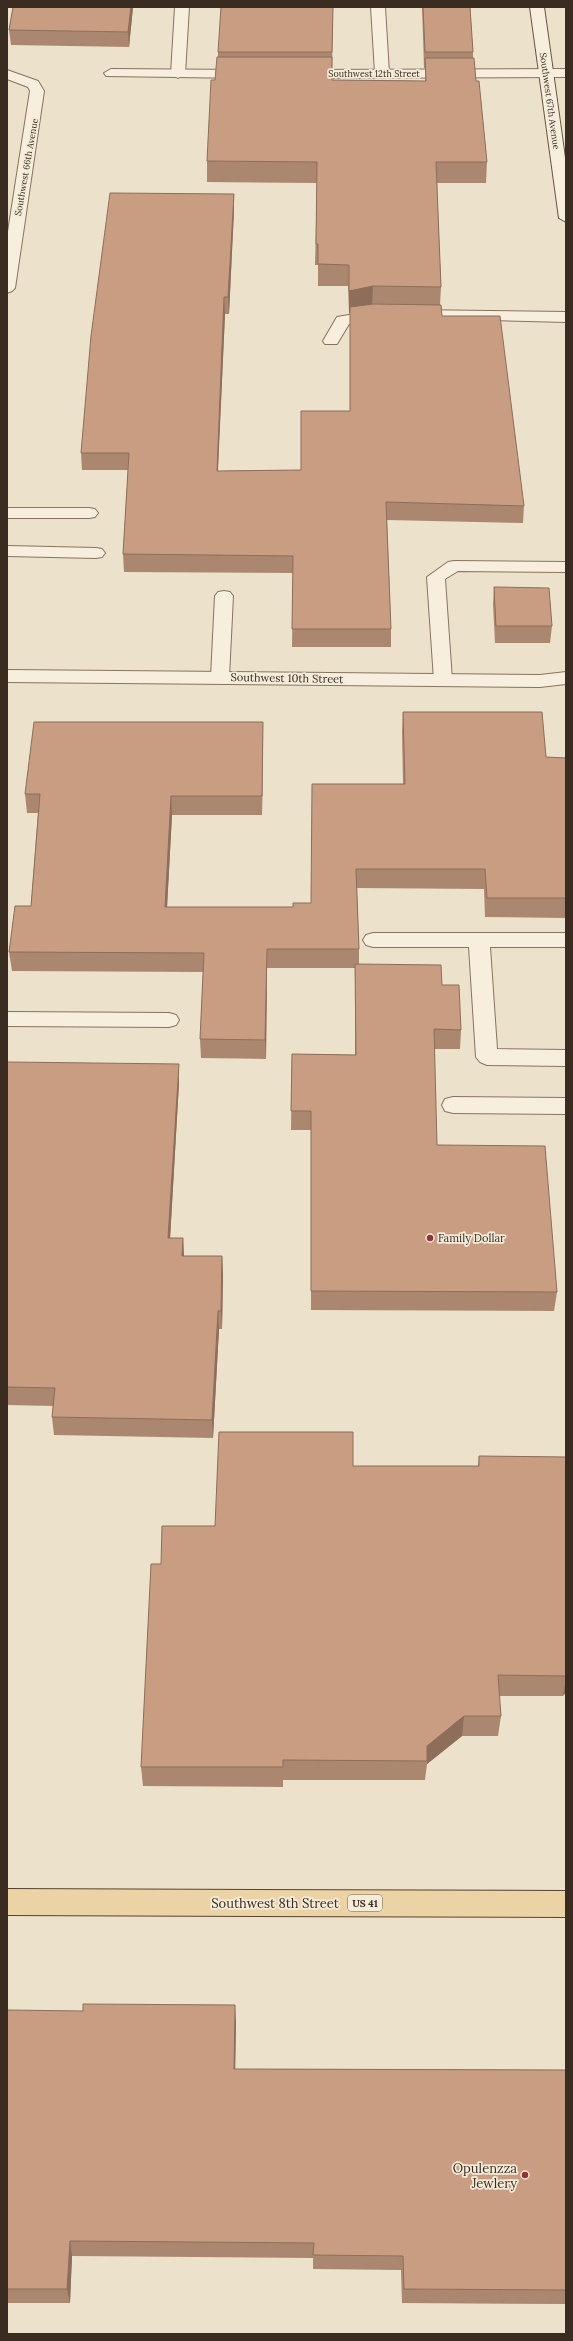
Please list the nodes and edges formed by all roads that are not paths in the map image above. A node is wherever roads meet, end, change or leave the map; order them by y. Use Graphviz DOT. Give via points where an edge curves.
graph roads {
  1 [pos="182,7"];
  2 [pos="378,7"];
  3 [pos="537,7"];
  4 [pos="382,73"];
  5 [pos="546,73"];
  6 [pos="566,73"];
  7 [pos="111,74"];
  8 [pos="178,74"];
  9 [pos="256,74"];
  10 [pos="288,74"];
  11 [pos="14,76"];
  12 [pos="566,218"];
  13 [pos="7,288"];
  14 [pos="566,317"];
  15 [pos="331,341"];
  16 [pos="7,513"];
  17 [pos="89,513"];
  18 [pos="7,551"];
  19 [pos="96,553"];
  20 [pos="566,567"];
  21 [pos="224,596"];
  22 [pos="7,676"];
  23 [pos="220,677"];
  24 [pos="566,678"];
  25 [pos="444,680"];
  26 [pos="373,940"];
  27 [pos="566,940"];
  28 [pos="479,941"];
  29 [pos="7,1019"];
  30 [pos="169,1020"];
  31 [pos="566,1058"];
  32 [pos="454,1105"];
  33 [pos="566,1106"];
  34 [pos="7,1902"];
  35 [pos="566,1904"];
  1 -- 8 [label="street"];
  2 -- 4 [label="street"];
  3 -- 5 [label="street, Southwest 67th Avenue"];
  4 -- 5 [label="street, Southwest 12th Street"];
  4 -- 10 [label="street, Southwest 12th Street"];
  5 -- 6 [label="street, Southwest 12th Street"];
  5 -- 12 [label="street, Southwest 67th Avenue"];
  7 -- 8 [label="street"];
  8 -- 9 [label="street"];
  11 -- 13 [label="street, Southwest 66th Avenue" via="33,84 37,91 37,99"];
  14 -- 15 [label="street" via="372,314 343,320"];
  16 -- 17 [label="street"];
  18 -- 19 [label="street"];
  20 -- 25 [label="street" via="454,566 436,577"];
  21 -- 23 [label="street"];
  22 -- 23 [label="street, Southwest 10th Street"];
  23 -- 25 [label="street, Southwest 10th Street"];
  24 -- 25 [label="street, Southwest 10th Street" via="540,681"];
  26 -- 28 [label="street"];
  27 -- 28 [label="street"];
  28 -- 31 [label="street" via="487,1057"];
  29 -- 30 [label="street"];
  32 -- 33 [label="street"];
  34 -- 35 [label="main road, Southwest 8th Street / US 41"];
}
